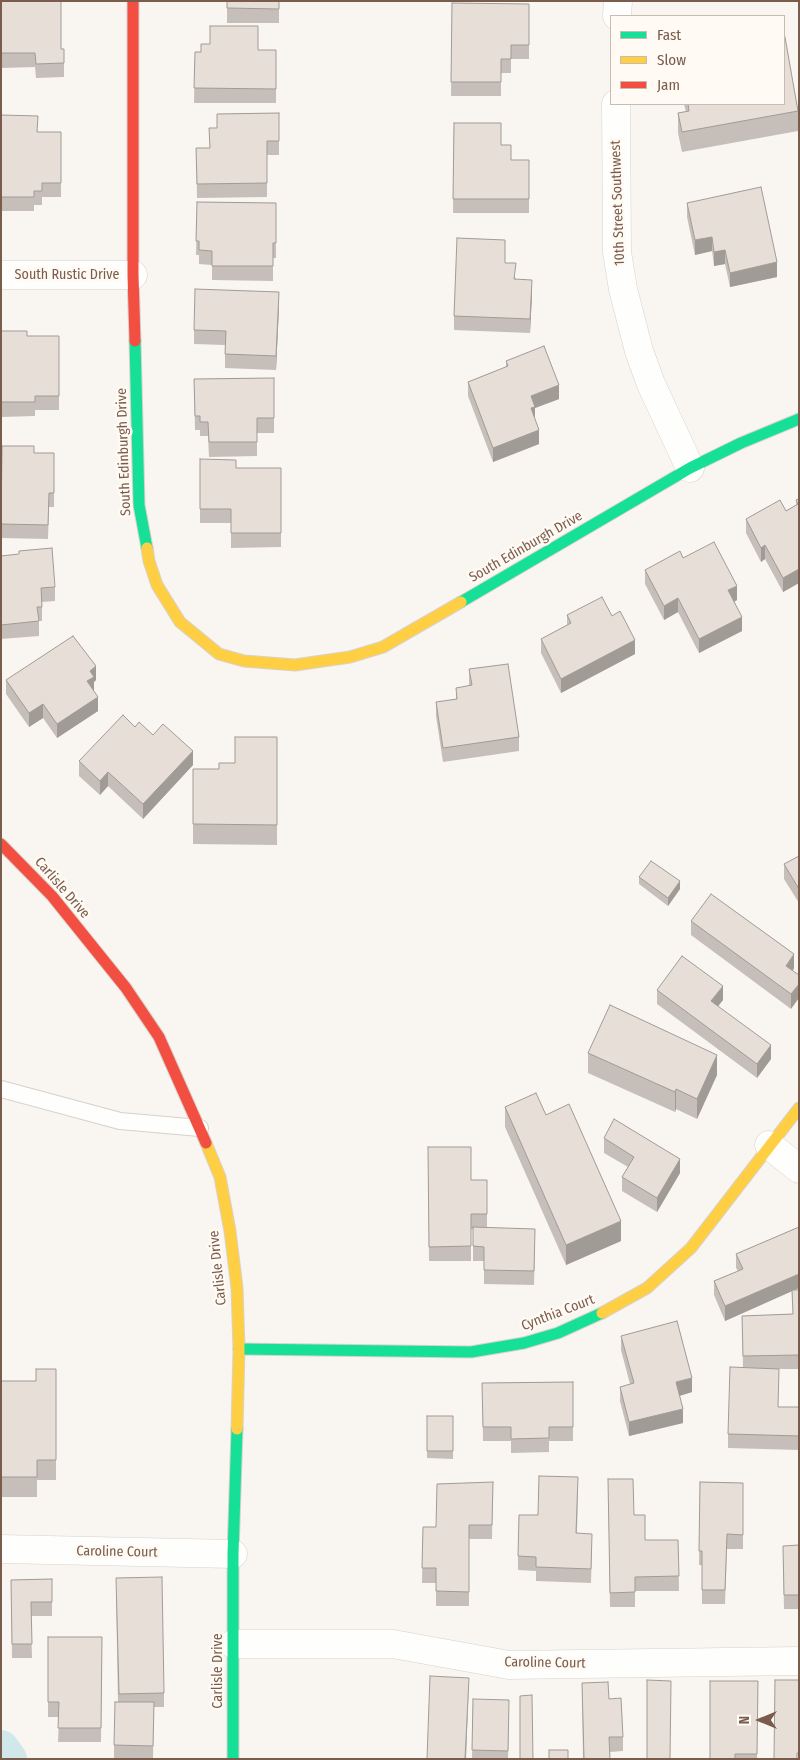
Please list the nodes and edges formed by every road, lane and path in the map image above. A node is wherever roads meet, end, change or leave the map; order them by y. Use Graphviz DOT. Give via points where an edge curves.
graph roads {
  1 [pos="134,1"];
  2 [pos="618,1"];
  3 [pos="618,15"];
  4 [pos="616,105"];
  5 [pos="1,275"];
  6 [pos="133,275"];
  7 [pos="799,419"];
  8 [pos="690,468"];
  9 [pos="1,844"];
  10 [pos="1,1089"];
  11 [pos="799,1108"];
  12 [pos="200,1128"];
  13 [pos="769,1145"];
  14 [pos="799,1169"];
  15 [pos="239,1349"];
  16 [pos="1,1549"];
  17 [pos="233,1554"];
  18 [pos="233,1644"];
  19 [pos="799,1661"];
  20 [pos="233,1759"];
  1 -- 6 [label="street, South Edinburgh Drive"];
  2 -- 3 [label="street"];
  4 -- 8 [label="street, 10th Street Southwest" via="617,252 623,289 645,368"];
  5 -- 6 [label="street, South Rustic Drive"];
  6 -- 8 [label="street, South Edinburgh Drive" via="139,505 149,561 157,585 180,622 219,654 244,661 295,665 350,657 383,647"];
  7 -- 8 [label="street, South Edinburgh Drive"];
  9 -- 12 [label="street, Carlisle Drive" via="52,896 126,988 159,1037"];
  10 -- 12 [label="lane" via="120,1121"];
  11 -- 13 [label="street, Cynthia Court"];
  12 -- 15 [label="street, Carlisle Drive" via="220,1177 230,1231"];
  13 -- 14 [label="street"];
  13 -- 15 [label="street, Cynthia Court" via="691,1248 647,1288 592,1319 558,1333 524,1343 471,1352"];
  15 -- 17 [label="street, Carlisle Drive"];
  16 -- 17 [label="street, Caroline Court"];
  17 -- 18 [label="street, Carlisle Drive"];
  18 -- 19 [label="street, Caroline Court" via="392,1644 509,1665"];
  18 -- 20 [label="street, Carlisle Drive"];
}
